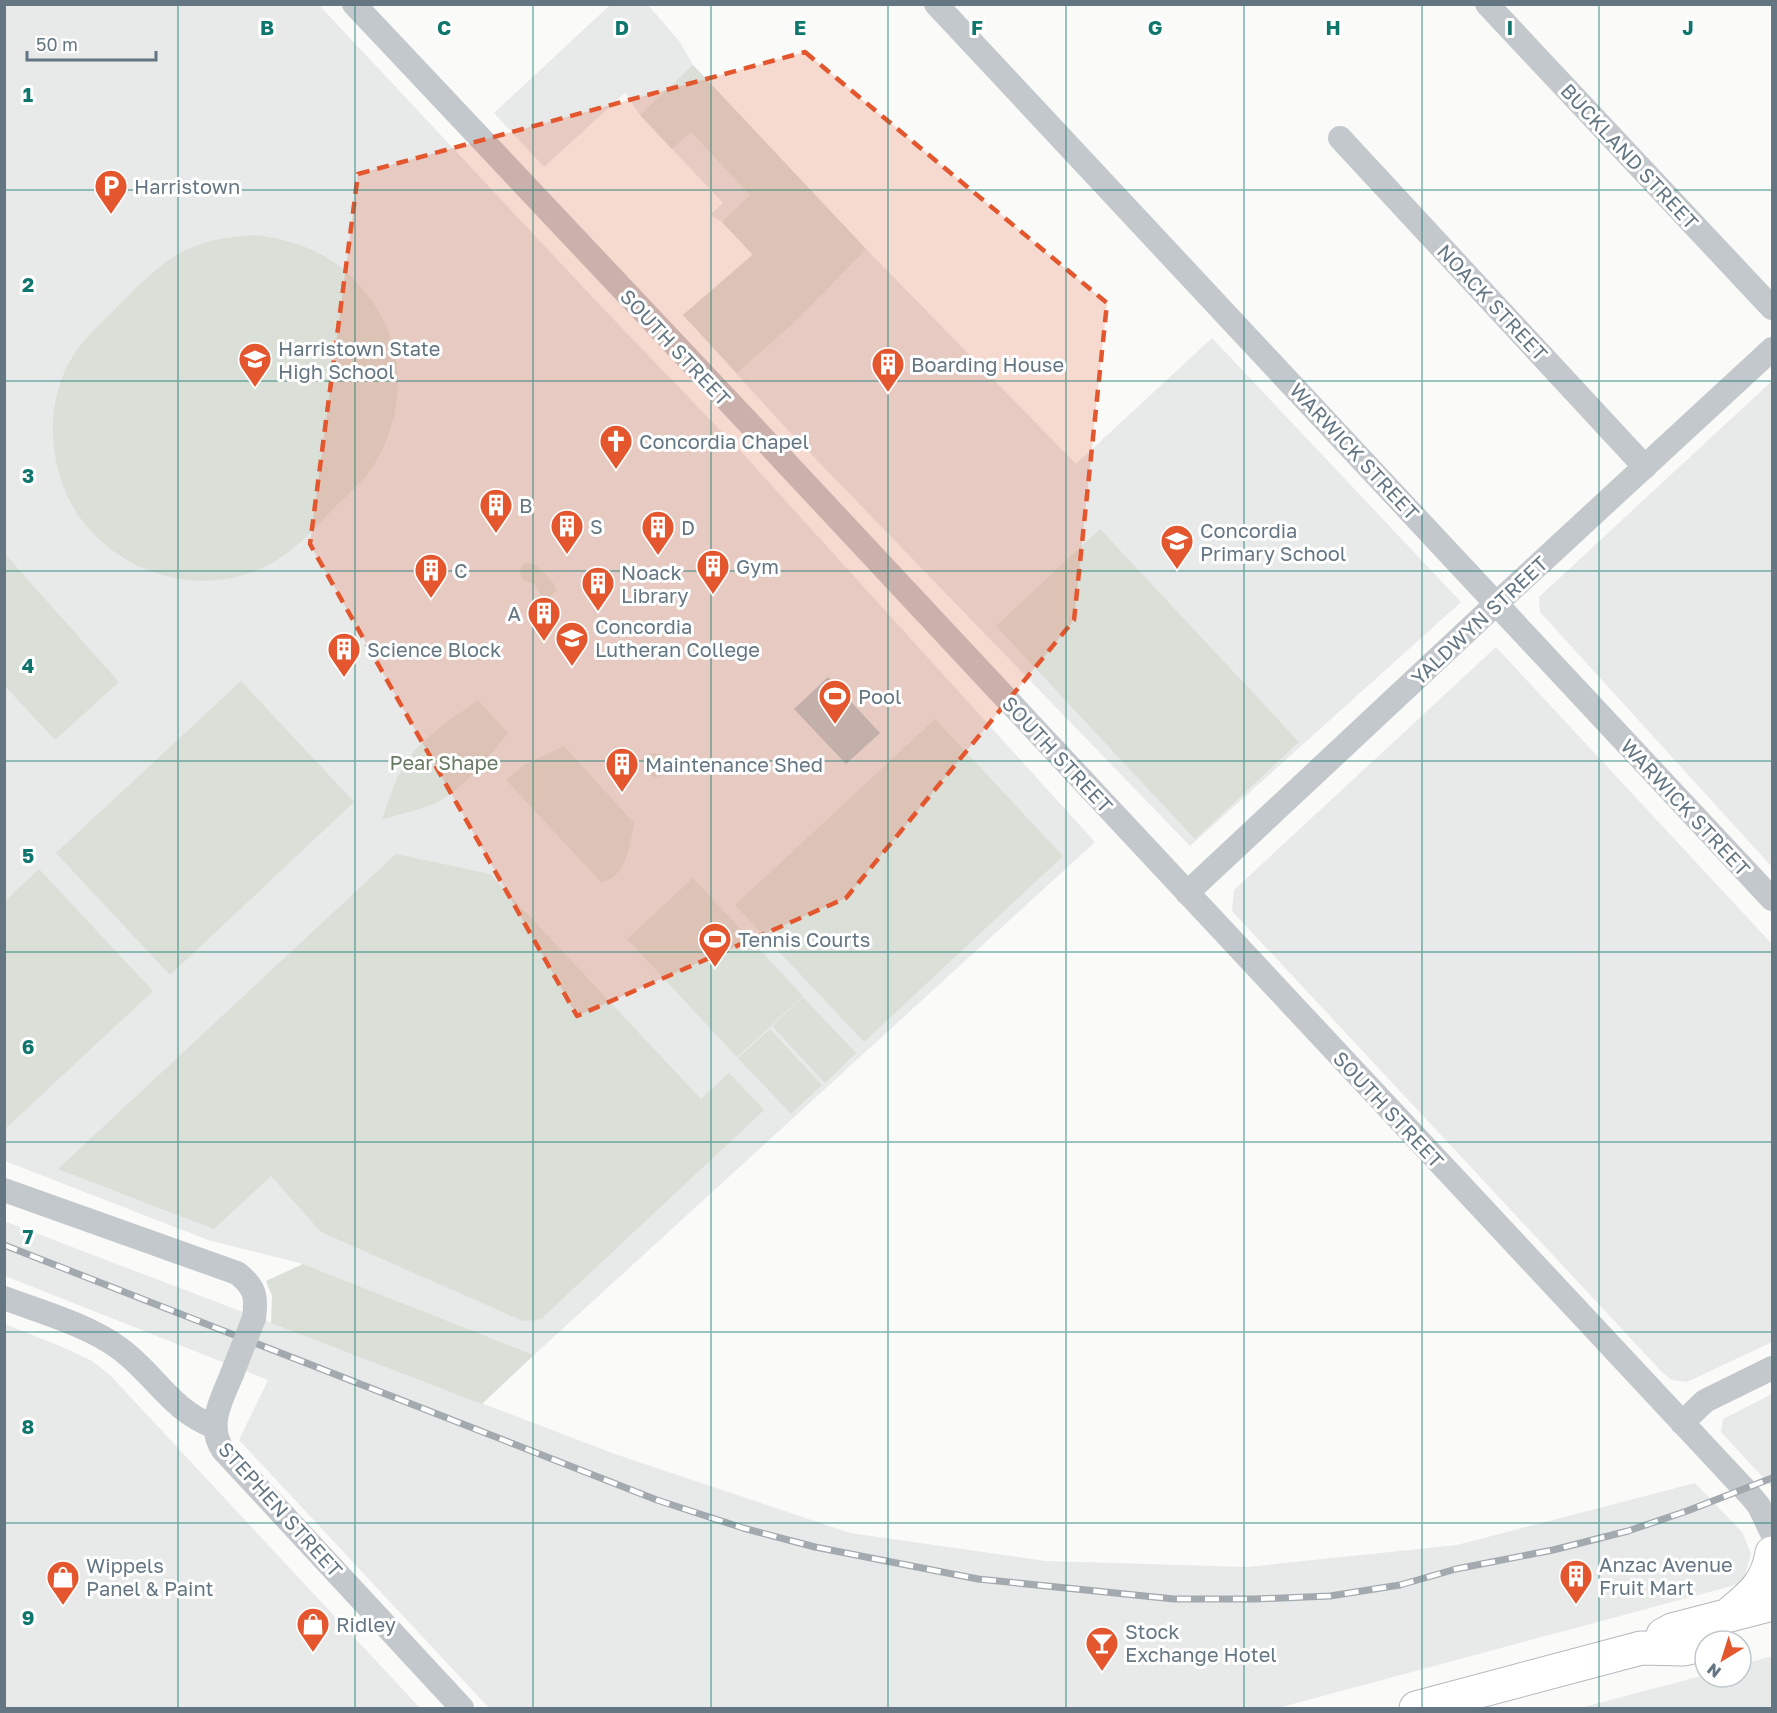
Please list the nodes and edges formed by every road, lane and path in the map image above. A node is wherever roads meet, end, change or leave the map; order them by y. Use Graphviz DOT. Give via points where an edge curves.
graph roads {
  1 [pos="936,4"];
  2 [pos="1487,4"];
  3 [pos="360,7"];
  4 [pos="1340,138"];
  5 [pos="1773,308"];
  6 [pos="1773,349"];
  7 [pos="1645,466"];
  8 [pos="1497,603"];
  9 [pos="1187,892"];
  10 [pos="1773,899"];
  11 [pos="4,1190"];
  12 [pos="4,1298"];
  13 [pos="1773,1368"];
  14 [pos="1682,1423"];
  15 [pos="215,1427"];
  16 [pos="1766,1510"];
  17 [pos="1773,1533"];
  18 [pos="1773,1553"];
  19 [pos="1773,1604"];
  20 [pos="1773,1627"];
  21 [pos="1722,1628"];
  22 [pos="1693,1647"];
  23 [pos="1641,1648"];
  24 [pos="462,1708"];
  25 [pos="1416,1708"];
  1 -- 8 [label="street, WARWICK STREET"];
  2 -- 5 [label="street, BUCKLAND STREET"];
  3 -- 9 [label="street, SOUTH STREET"];
  4 -- 7 [label="street, NOACK STREET"];
  6 -- 7 [label="street, YALDWYN STREET"];
  7 -- 8 [label="street, YALDWYN STREET"];
  8 -- 9 [label="street, YALDWYN STREET"];
  8 -- 10 [label="street, WARWICK STREET"];
  9 -- 14 [label="street, SOUTH STREET"];
  11 -- 15 [label="street, STEPHEN STREET, bridge" via="237,1273 246,1280 256,1302 254,1318 218,1409"];
  12 -- 15 [label="street" via="104,1337 184,1411"];
  13 -- 14 [label="street" via="1705,1401"];
  14 -- 16 [label="street, SOUTH STREET"];
  15 -- 24 [label="street, STEPHEN STREET" via="218,1443 230,1458"];
  16 -- 17 [label="street, SOUTH STREET"];
  18 -- 21 [label="highway" via="1759,1587"];
  19 -- 21 [label="highway"];
  20 -- 21 [label="highway"];
  21 -- 23 [label="highway" via="1672,1630"];
  22 -- 23 [label="highway"];
  23 -- 25 [label="highway"];
}
